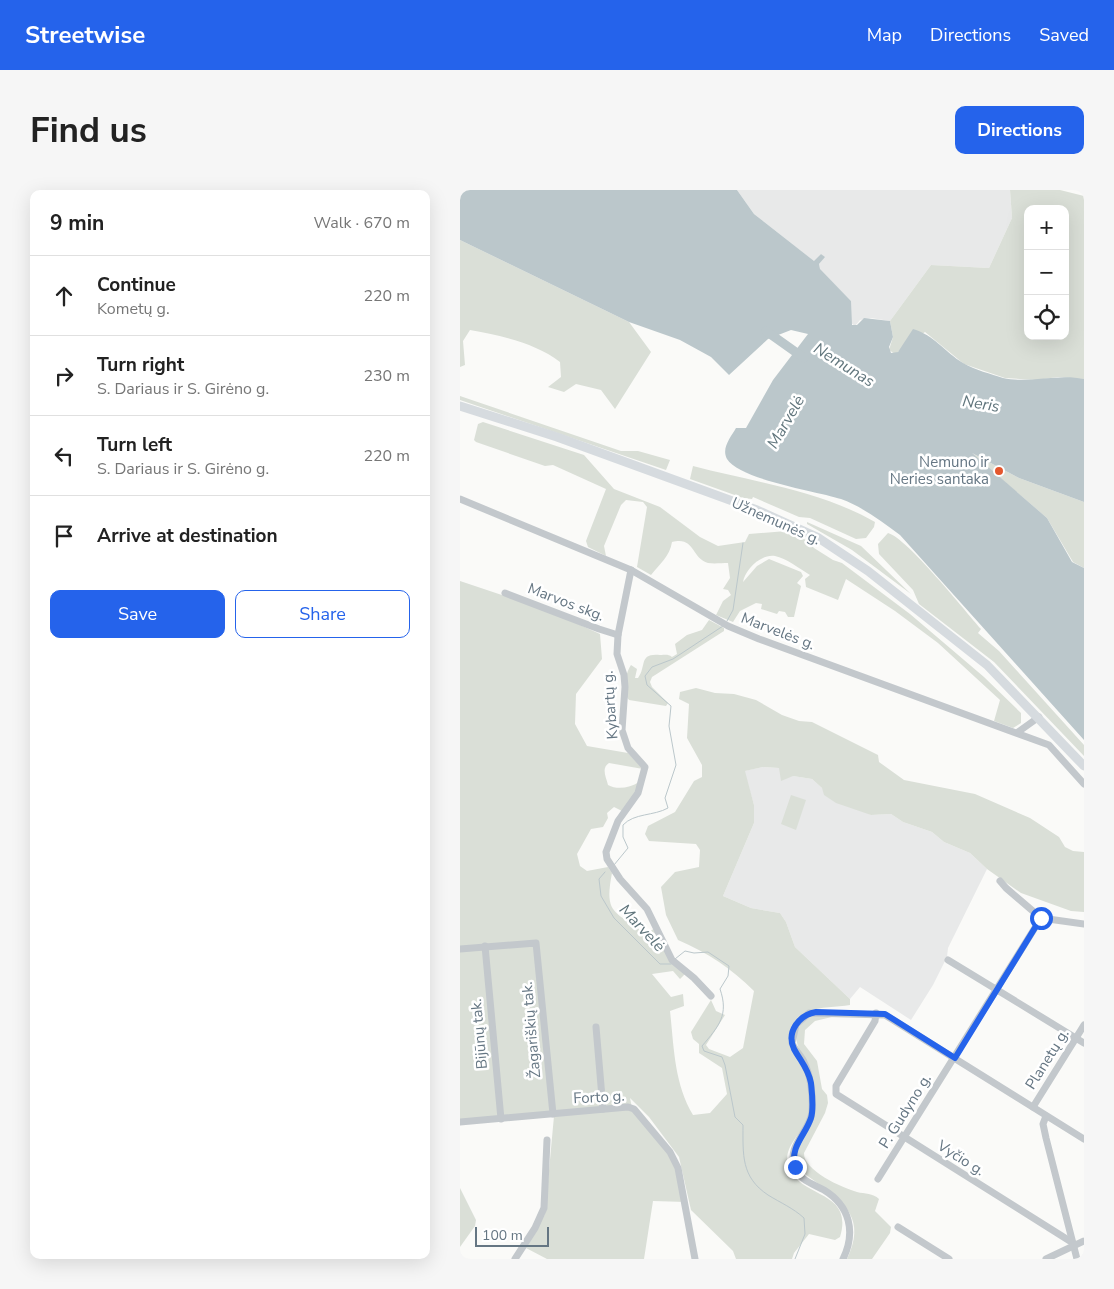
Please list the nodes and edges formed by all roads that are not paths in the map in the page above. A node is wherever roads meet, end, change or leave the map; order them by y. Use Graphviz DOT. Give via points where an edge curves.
graph roads {
  1 [pos="460,406"];
  2 [pos="460,499"];
  3 [pos="631,570"];
  4 [pos="505,593"];
  5 [pos="618,635"];
  6 [pos="1039,717"];
  7 [pos="1018,732"];
  8 [pos="1084,766"];
  9 [pos="1084,784"];
  10 [pos="1000,881"];
  11 [pos="1041,918"];
  12 [pos="1084,924"];
  13 [pos="485,946"];
  14 [pos="460,949"];
  15 [pos="948,960"];
  16 [pos="998,990"];
  17 [pos="711,996"];
  18 [pos="876,1013"];
  19 [pos="1084,1025"];
  20 [pos="596,1027"];
  21 [pos="1076,1038"];
  22 [pos="1084,1043"];
  23 [pos="955,1058"];
  24 [pos="1033,1107"];
  25 [pos="603,1109"];
  26 [pos="552,1114"];
  27 [pos="1046,1116"];
  28 [pos="501,1119"];
  29 [pos="460,1122"];
  30 [pos="904,1139"];
  31 [pos="1084,1139"];
  32 [pos="547,1140"];
  33 [pos="878,1179"];
  34 [pos="898,1227"];
  35 [pos="1084,1241"];
  36 [pos="1073,1244"];
  37 [pos="516,1259"];
  38 [pos="695,1259"];
  39 [pos="843,1259"];
  40 [pos="949,1259"];
  41 [pos="1046,1259"];
  42 [pos="1077,1259"];
  1 -- 6 [label="main road, Užnemunės g." via="566,440 757,510 817,537 868,571 965,647"];
  2 -- 3 [label="street, Marvelės g."];
  3 -- 5 [label="street, Kybartų g."];
  3 -- 7 [label="street, Marvelės g." via="728,626 759,639"];
  4 -- 5 [label="street, Marvos skg."];
  5 -- 17 [label="street, Kybartų g." via="618,654 625,687 624,740 645,767 638,793 618,820 606,852 607,859 620,879 647,908 673,961"];
  6 -- 7 [label="street"];
  6 -- 8 [label="main road, Užnemunės g."];
  7 -- 9 [label="street, Marvelės g." via="1056,750"];
  10 -- 11 [label="street"];
  11 -- 12 [label="street"];
  11 -- 16 [label="street, P. Gudyno g."];
  13 -- 14 [label="street"];
  13 -- 26 [label="street, Žagariškių tak." via="536,943"];
  13 -- 28 [label="street, Bijūnų tak."];
  15 -- 16 [label="street"];
  16 -- 21 [label="street"];
  16 -- 23 [label="street, P. Gudyno g."];
  18 -- 23 [label="street" via="891,1017"];
  18 -- 30 [label="street, Vyčio g." via="875,1021 836,1086 836,1094"];
  18 -- 39 [label="street" via="809,1013 796,1025 792,1036 795,1050 809,1075 812,1111 794,1148 795,1167 803,1179 832,1197 845,1211 851,1233"];
  19 -- 21 [label="street, Planetų g."];
  20 -- 25 [label="street"];
  21 -- 22 [label="street"];
  21 -- 24 [label="street, Planetų g."];
  23 -- 24 [label="street"];
  23 -- 30 [label="street, P. Gudyno g."];
  24 -- 27 [label="street"];
  25 -- 26 [label="street, Forto g."];
  25 -- 38 [label="street, Forto g." via="634,1109 674,1159 686,1202"];
  26 -- 28 [label="street, Forto g."];
  27 -- 31 [label="street"];
  27 -- 36 [label="street" via="1043,1124"];
  28 -- 29 [label="street, Forto g."];
  30 -- 33 [label="street, P. Gudyno g."];
  30 -- 36 [label="street, Vyčio g."];
  32 -- 37 [label="street" via="544,1208"];
  34 -- 40 [label="street"];
  35 -- 36 [label="street"];
  36 -- 41 [label="street"];
  36 -- 42 [label="street"];
}
